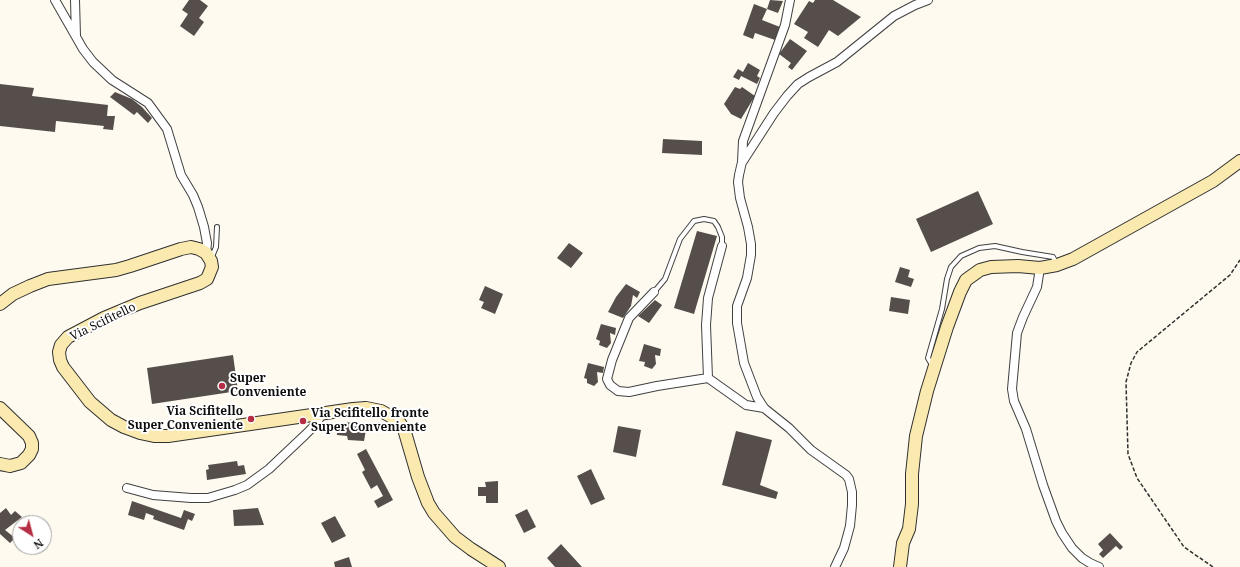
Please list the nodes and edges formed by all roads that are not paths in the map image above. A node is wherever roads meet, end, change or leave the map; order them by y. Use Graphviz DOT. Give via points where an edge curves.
graph roads {
  1 [pos="55,0"];
  2 [pos="75,0"];
  3 [pos="790,0"];
  4 [pos="928,0"];
  5 [pos="77,38"];
  6 [pos="742,162"];
  7 [pos="1240,162"];
  8 [pos="217,227"];
  9 [pos="722,246"];
  10 [pos="208,257"];
  11 [pos="1058,265"];
  12 [pos="1040,268"];
  13 [pos="654,292"];
  14 [pos="0,304"];
  15 [pos="934,368"];
  16 [pos="708,378"];
  17 [pos="0,408"];
  18 [pos="764,408"];
  19 [pos="323,413"];
  20 [pos="0,464"];
  21 [pos="127,488"];
  22 [pos="499,567"];
  23 [pos="835,567"];
  24 [pos="900,567"];
  25 [pos="1099,567"];
  1 -- 5 [label="street"];
  2 -- 5 [label="street"];
  3 -- 6 [label="street" via="785,25 743,140"];
  4 -- 6 [label="street" via="894,16 837,62 798,84 774,113"];
  5 -- 10 [label="street" via="93,62 112,80 148,104 167,129 181,175 198,207"];
  6 -- 18 [label="street" via="738,182 751,256 748,278 737,306 736,323 744,363"];
  7 -- 11 [label="main road" via="1213,181"];
  8 -- 10 [label="lane" via="216,247"];
  9 -- 13 [label="lane" via="722,237 714,221 694,221 680,239 665,279"];
  9 -- 16 [label="street" via="708,298"];
  10 -- 14 [label="main road" via="199,249 191,247 116,270 48,279 13,294"];
  10 -- 19 [label="main road, Via Scifitello" via="212,267 207,279 200,283 140,303 68,337 59,352 63,367 90,402 111,420 140,433 154,436"];
  11 -- 12 [label="main road"];
  11 -- 15 [label="lane" via="1053,257 995,246 979,248 961,256 951,267 947,279 942,309 928,358"];
  12 -- 15 [label="main road" via="991,267 980,270 966,280"];
  12 -- 25 [label="street" via="1036,287 1018,333 1012,389 1014,402 1062,533 1082,558"];
  13 -- 16 [label="street" via="629,318 612,360 607,379 610,386 618,391 629,392"];
  15 -- 24 [label="main road" via="916,436 909,529 903,543"];
  16 -- 18 [label="street" via="746,405"];
  17 -- 20 [label="main road" via="29,436 32,443 29,455 21,463 10,466"];
  18 -- 23 [label="street" via="811,450 849,479 852,492 850,526"];
  19 -- 21 [label="street" via="305,436 269,469 247,485 235,490 208,498 191,498 153,495"];
  19 -- 22 [label="main road, Via Scifitello" via="366,408 381,412 399,422 409,443 422,489 434,513 455,537"];
}
